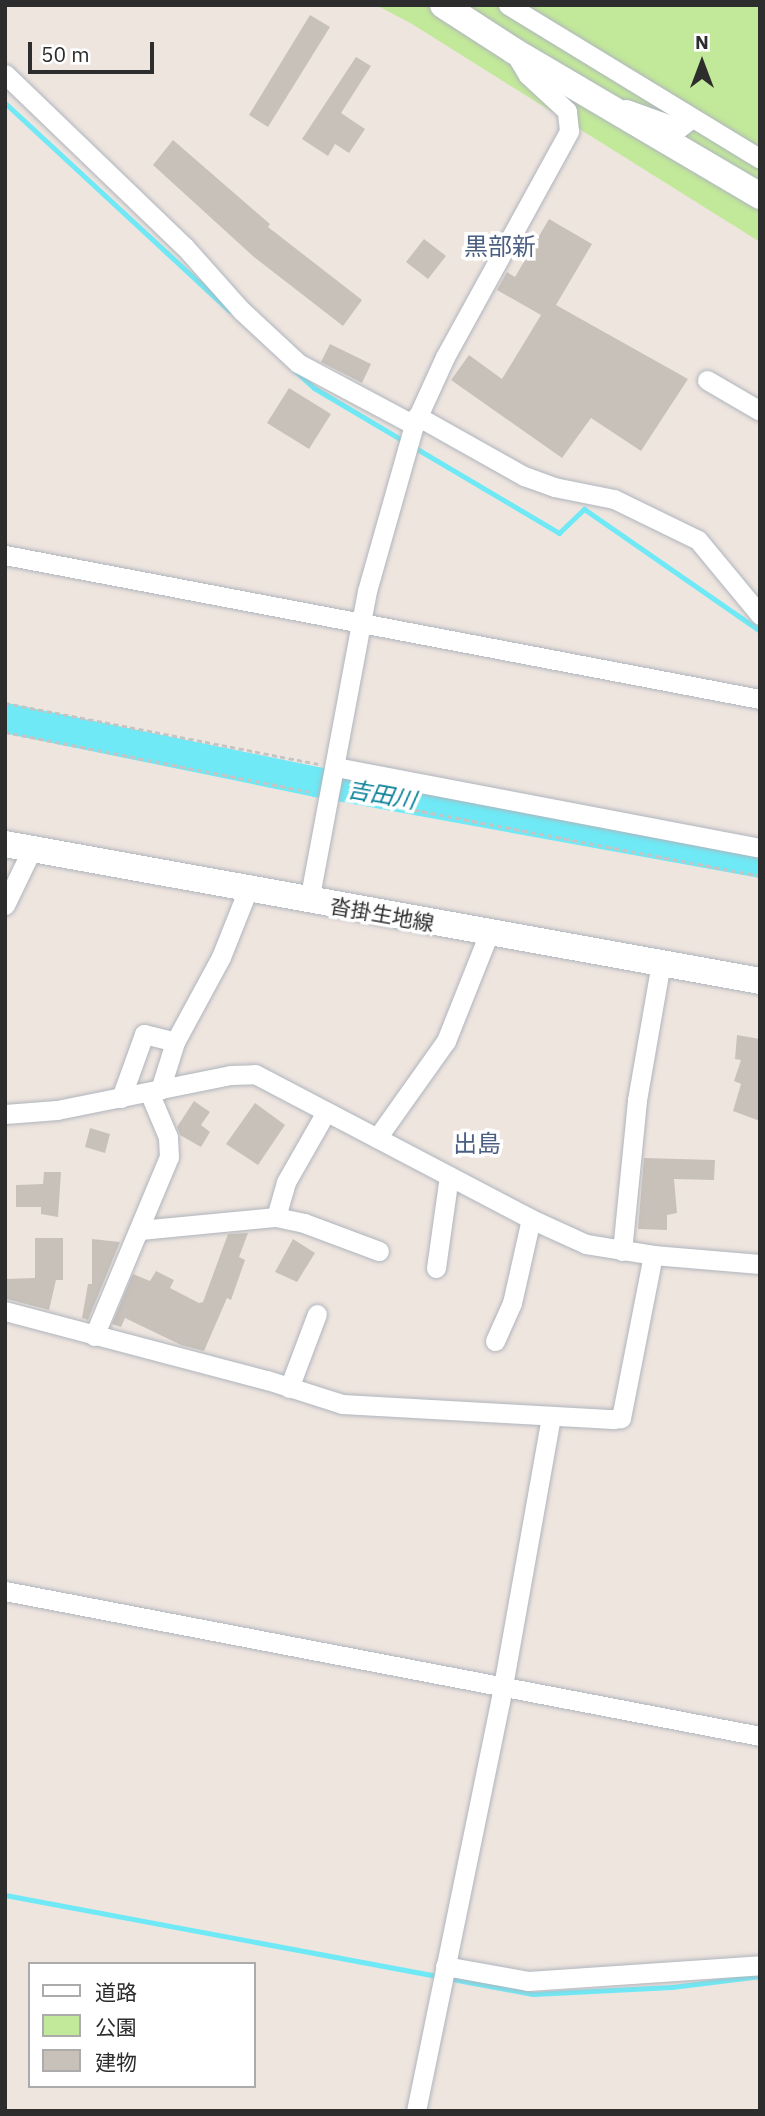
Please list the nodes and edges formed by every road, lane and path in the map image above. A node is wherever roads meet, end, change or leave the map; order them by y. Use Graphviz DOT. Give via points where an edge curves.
graph roads {
  1 [pos="443,5"];
  2 [pos="508,5"];
  3 [pos="514,51"];
  4 [pos="5,74"];
  5 [pos="601,103"];
  6 [pos="692,118"];
  7 [pos="760,159"];
  8 [pos="760,196"];
  9 [pos="707,380"];
  10 [pos="760,411"];
  11 [pos="416,420"];
  12 [pos="5,555"];
  13 [pos="760,615"];
  14 [pos="362,622"];
  15 [pos="760,699"];
  16 [pos="5,703"];
  17 [pos="5,732"];
  18 [pos="336,768"];
  19 [pos="330,797"];
  20 [pos="5,844"];
  21 [pos="760,848"];
  22 [pos="32,849"];
  23 [pos="760,876"];
  24 [pos="248,890"];
  25 [pos="309,901"];
  26 [pos="5,905"];
  27 [pos="489,933"];
  28 [pos="661,963"];
  29 [pos="760,981"];
  30 [pos="175,1042"];
  31 [pos="155,1091"];
  32 [pos="121,1098"];
  33 [pos="326,1112"];
  34 [pos="5,1114"];
  35 [pos="377,1138"];
  36 [pos="449,1176"];
  37 [pos="276,1217"];
  38 [pos="531,1219"];
  39 [pos="140,1230"];
  40 [pos="379,1251"];
  41 [pos="622,1251"];
  42 [pos="653,1255"];
  43 [pos="760,1264"];
  44 [pos="436,1268"];
  45 [pos="5,1311"];
  46 [pos="317,1314"];
  47 [pos="94,1336"];
  48 [pos="495,1341"];
  49 [pos="289,1388"];
  50 [pos="551,1416"];
  51 [pos="5,1591"];
  52 [pos="502,1686"];
  53 [pos="760,1736"];
  54 [pos="445,1966"];
  55 [pos="757,1969"];
  56 [pos="416,2111"];
  1 -- 3 [label="main road"];
  2 -- 6 [label="street"];
  3 -- 5 [label="main road"];
  3 -- 11 [label="street" via="528,75 567,111 569,131 445,357"];
  4 -- 11 [label="street" via="298,363"];
  5 -- 6 [label="street" via="679,128"];
  5 -- 8 [label="main road"];
  6 -- 7 [label="street"];
  9 -- 10 [label="street"];
  11 -- 13 [label="street" via="524,476 614,499 698,540"];
  11 -- 14 [label="street"];
  12 -- 14 [label="street"];
  14 -- 15 [label="street"];
  14 -- 18 [label="street"];
  16 -- 18 [label="path"];
  17 -- 19 [label="path"];
  18 -- 19 [label="street"];
  18 -- 21 [label="street"];
  19 -- 23 [label="path"];
  19 -- 25 [label="street"];
  20 -- 22 [label="main road, 沓掛生地線"];
  22 -- 24 [label="main road, 沓掛生地線"];
  22 -- 26 [label="street"];
  24 -- 25 [label="main road, 沓掛生地線"];
  24 -- 30 [label="street" via="221,957"];
  25 -- 27 [label="main road, 沓掛生地線"];
  27 -- 28 [label="main road, 沓掛生地線"];
  27 -- 35 [label="street" via="446,1041"];
  28 -- 29 [label="main road, 沓掛生地線"];
  28 -- 41 [label="street" via="637,1100"];
  30 -- 31 [label="street"];
  30 -- 32 [label="street" via="144,1034"];
  31 -- 32 [label="street"];
  31 -- 33 [label="street" via="255,1074"];
  31 -- 39 [label="street" via="169,1157"];
  32 -- 34 [label="street"];
  33 -- 35 [label="street"];
  33 -- 37 [label="street" via="286,1182"];
  35 -- 36 [label="street"];
  36 -- 38 [label="street"];
  36 -- 44 [label="street"];
  37 -- 39 [label="street"];
  37 -- 40 [label="street"];
  38 -- 41 [label="street" via="586,1244"];
  38 -- 48 [label="street" via="512,1303"];
  39 -- 47 [label="street"];
  41 -- 42 [label="street"];
  42 -- 43 [label="street"];
  42 -- 50 [label="street" via="621,1418"];
  45 -- 47 [label="street"];
  46 -- 49 [label="street"];
  47 -- 49 [label="street"];
  49 -- 50 [label="street" via="342,1404"];
  50 -- 52 [label="street"];
  51 -- 52 [label="street"];
  52 -- 53 [label="street"];
  52 -- 54 [label="street"];
  54 -- 55 [label="street" via="528,1982"];
  54 -- 56 [label="street"];
}
